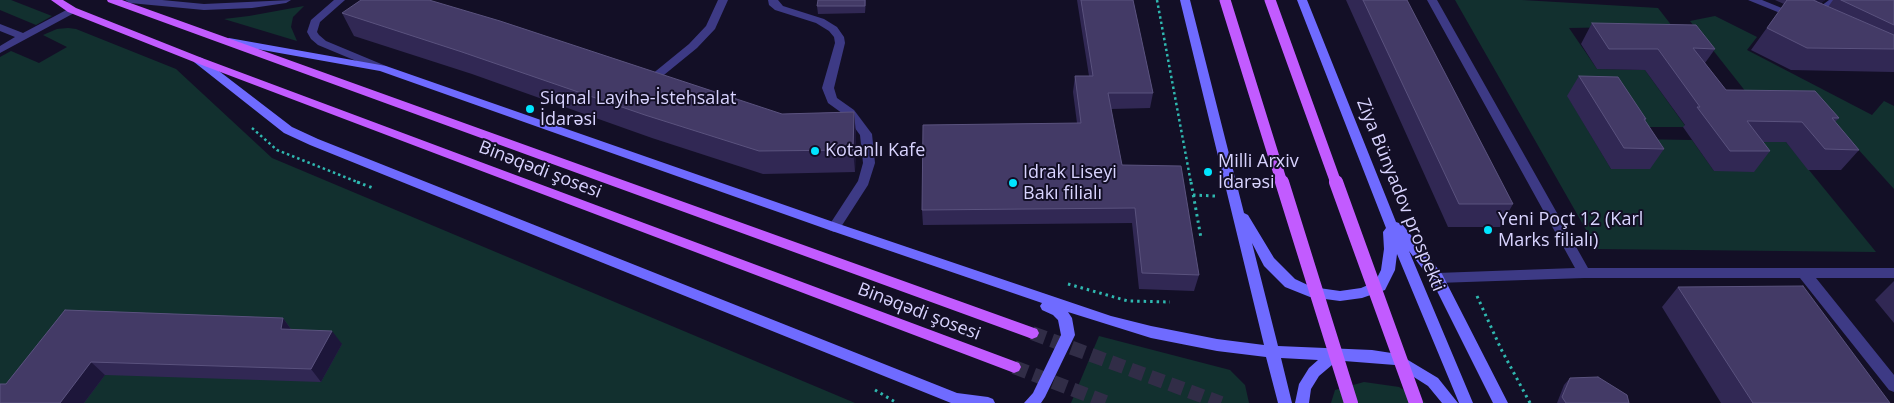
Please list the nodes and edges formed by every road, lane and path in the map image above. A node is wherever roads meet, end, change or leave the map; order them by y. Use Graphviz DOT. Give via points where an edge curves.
graph roads {
  1 [pos="56,0"];
  2 [pos="112,0"];
  3 [pos="130,0"];
  4 [pos="286,0"];
  5 [pos="340,0"];
  6 [pos="723,0"];
  7 [pos="773,0"];
  8 [pos="1157,0"];
  9 [pos="1185,0"];
  10 [pos="1225,0"];
  11 [pos="1270,0"];
  12 [pos="1302,0"];
  13 [pos="1432,0"];
  14 [pos="1753,0"];
  15 [pos="1835,0"];
  16 [pos="72,10"];
  17 [pos="0,27"];
  18 [pos="23,37"];
  19 [pos="229,42"];
  20 [pos="0,50"];
  21 [pos="198,60"];
  22 [pos="382,68"];
  23 [pos="655,77"];
  24 [pos="850,113"];
  25 [pos="832,116"];
  26 [pos="1232,196"];
  27 [pos="1386,213"];
  28 [pos="834,227"];
  29 [pos="1201,238"];
  30 [pos="1584,273"];
  31 [pos="1804,273"];
  32 [pos="1894,273"];
  33 [pos="1468,276"];
  34 [pos="1437,278"];
  35 [pos="1010,287"];
  36 [pos="1128,301"];
  37 [pos="1170,302"];
  38 [pos="1032,333"];
  39 [pos="1272,352"];
  40 [pos="1346,354"];
  41 [pos="1014,367"];
  42 [pos="1894,386"];
  43 [pos="947,395"];
  44 [pos="966,403"];
  45 [pos="988,403"];
  46 [pos="1031,403"];
  47 [pos="1285,403"];
  48 [pos="1302,403"];
  49 [pos="1351,403"];
  50 [pos="1416,403"];
  51 [pos="1451,403"];
  52 [pos="1466,403"];
  53 [pos="1501,403"];
  54 [pos="1530,403"];
  1 -- 16 [label="main road, Binəqədi şosesi"];
  2 -- 19 [label="main road, Binəqədi şosesi"];
  3 -- 4 [label="street" via="211,7"];
  5 -- 22 [label="street" via="316,20 312,32 315,37 322,43"];
  6 -- 23 [label="street" via="711,27"];
  7 -- 24 [label="street" via="779,8 820,21 839,37 828,88 832,100"];
  8 -- 29 [label="path"];
  9 -- 26 [label="main road"];
  10 -- 49 [label="main road, bridge"];
  11 -- 50 [label="main road, bridge"];
  12 -- 27 [label="main road, Ziya Bünyadov prospekti"];
  13 -- 30 [label="street"];
  14 -- 15 [label="street" via="1813,22"];
  16 -- 18 [label="street"];
  16 -- 21 [label="main road, Binəqədi şosesi"];
  17 -- 18 [label="street"];
  18 -- 20 [label="street"];
  19 -- 22 [label="main road"];
  19 -- 38 [label="main road, Binəqədi şosesi"];
  21 -- 41 [label="main road, Binəqədi şosesi"];
  21 -- 43 [label="main road" via="288,130 314,142"];
  22 -- 28 [label="main road"];
  24 -- 25 [label="street"];
  24 -- 28 [label="street" via="866,134 869,163 864,182"];
  26 -- 27 [label="main road" via="1269,262 1290,283 1310,292 1340,296 1380,286 1388,270 1391,249"];
  26 -- 39 [label="main road"];
  27 -- 34 [label="main road"];
  27 -- 52 [label="main road, Ziya Bünyadov prospekti"];
  28 -- 35 [label="main road"];
  30 -- 31 [label="street"];
  30 -- 33 [label="street"];
  31 -- 32 [label="street"];
  31 -- 42 [label="street"];
  33 -- 34 [label="street"];
  33 -- 54 [label="path"];
  34 -- 53 [label="main road"];
  35 -- 39 [label="main road" via="1151,332"];
  35 -- 46 [label="main road" via="1058,311 1068,326 1068,334 1038,397"];
  36 -- 37 [label="path"];
  39 -- 40 [label="main road"];
  39 -- 47 [label="main road"];
  40 -- 48 [label="main road" via="1328,361 1314,372 1304,388"];
  40 -- 51 [label="main road" via="1398,360 1432,382"];
  43 -- 44 [label="main road"];
  43 -- 45 [label="main road"];
}
